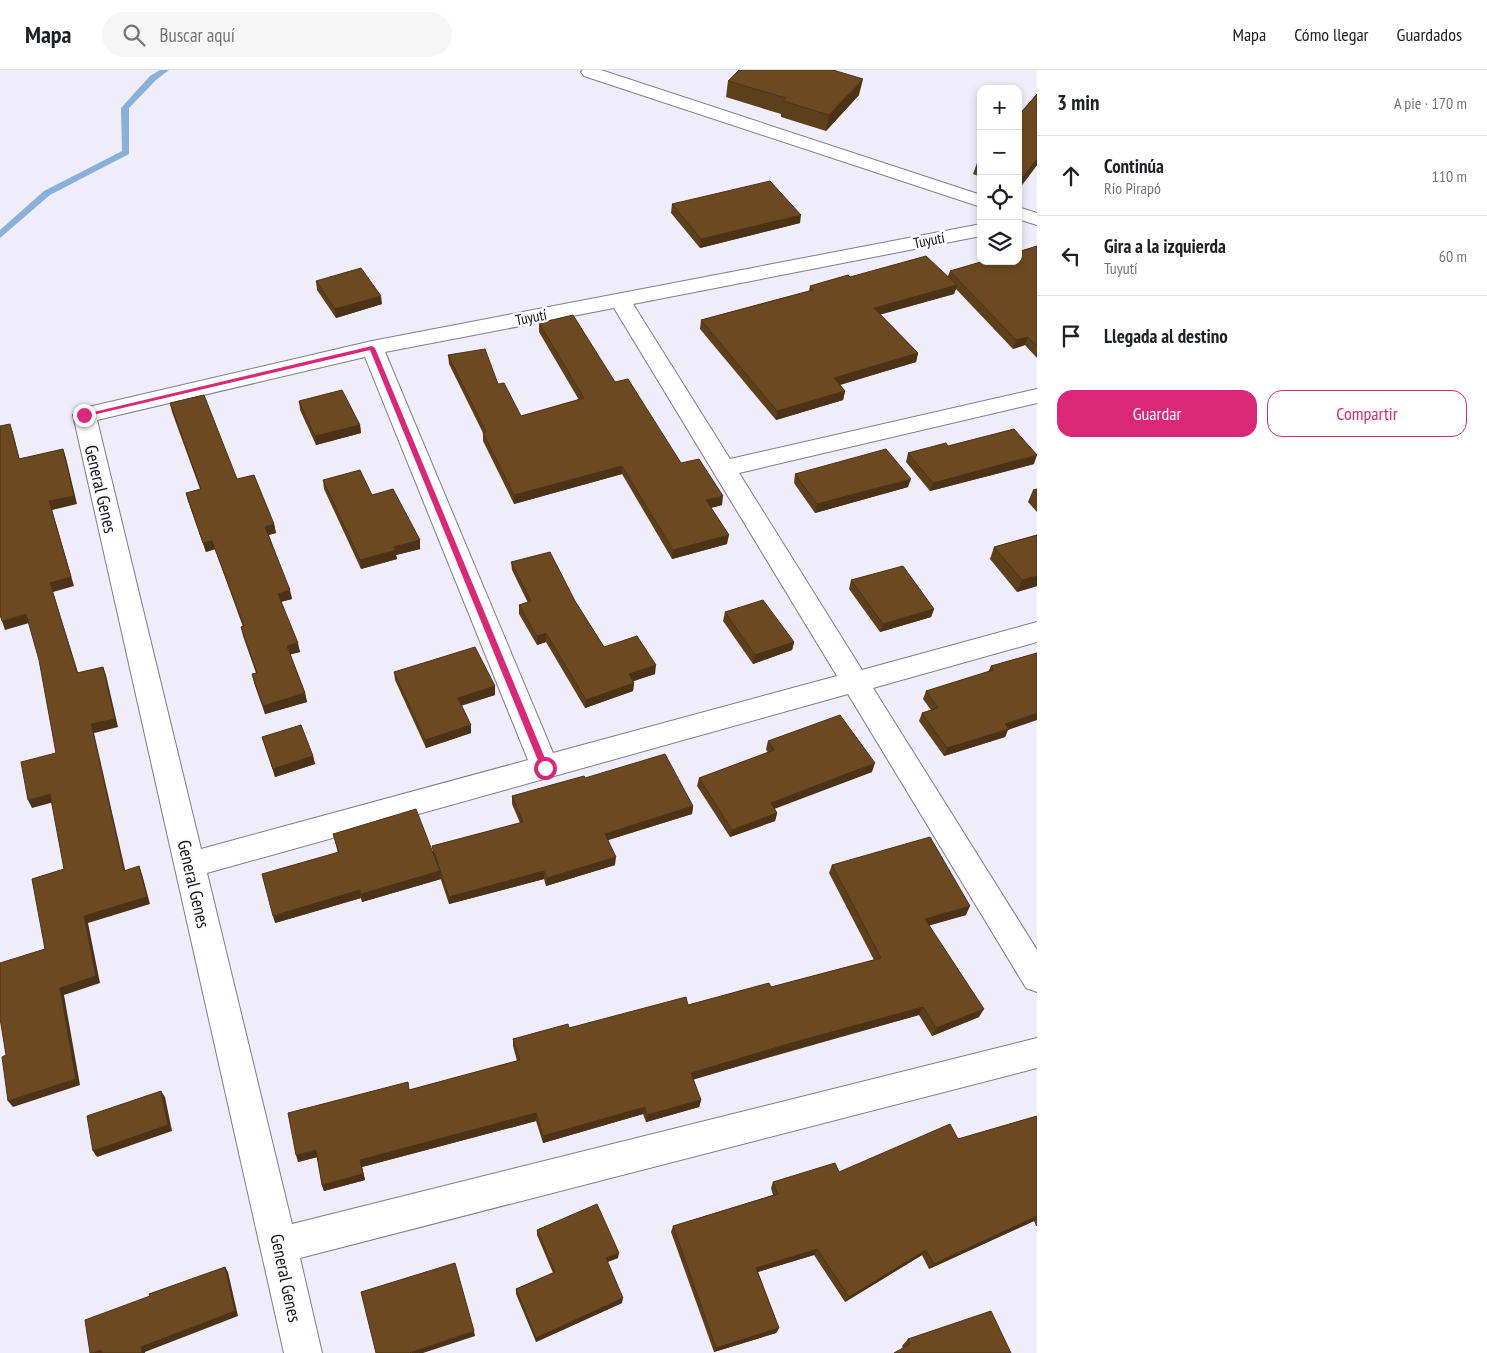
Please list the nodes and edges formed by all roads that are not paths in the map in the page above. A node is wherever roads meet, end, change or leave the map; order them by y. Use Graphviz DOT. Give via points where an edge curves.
graph roads {
  1 [pos="590,72"];
  2 [pos="977,200"];
  3 [pos="1022,214"];
  4 [pos="1037,220"];
  5 [pos="1022,222"];
  6 [pos="977,231"];
  7 [pos="620,300"];
  8 [pos="372,348"];
  9 [pos="1037,396"];
  10 [pos="84,415"];
  11 [pos="724,468"];
  12 [pos="1037,632"];
  13 [pos="856,682"];
  14 [pos="545,768"];
  15 [pos="189,865"];
  16 [pos="1037,978"];
  17 [pos="1037,1054"];
  18 [pos="279,1245"];
  19 [pos="303,1353"];
  1 -- 2 [label="street"];
  3 -- 4 [label="street"];
  4 -- 5 [label="street"];
  6 -- 7 [label="street, Tuyutí"];
  7 -- 8 [label="street, Tuyutí"];
  7 -- 11 [label="street"];
  8 -- 10 [label="street, Tuyutí"];
  8 -- 14 [label="street"];
  9 -- 11 [label="street"];
  10 -- 15 [label="street, General Genes"];
  11 -- 13 [label="street"];
  12 -- 13 [label="street"];
  13 -- 14 [label="street"];
  13 -- 16 [label="street"];
  14 -- 15 [label="street"];
  15 -- 18 [label="street, General Genes"];
  17 -- 18 [label="street"];
  18 -- 19 [label="street, General Genes"];
}
